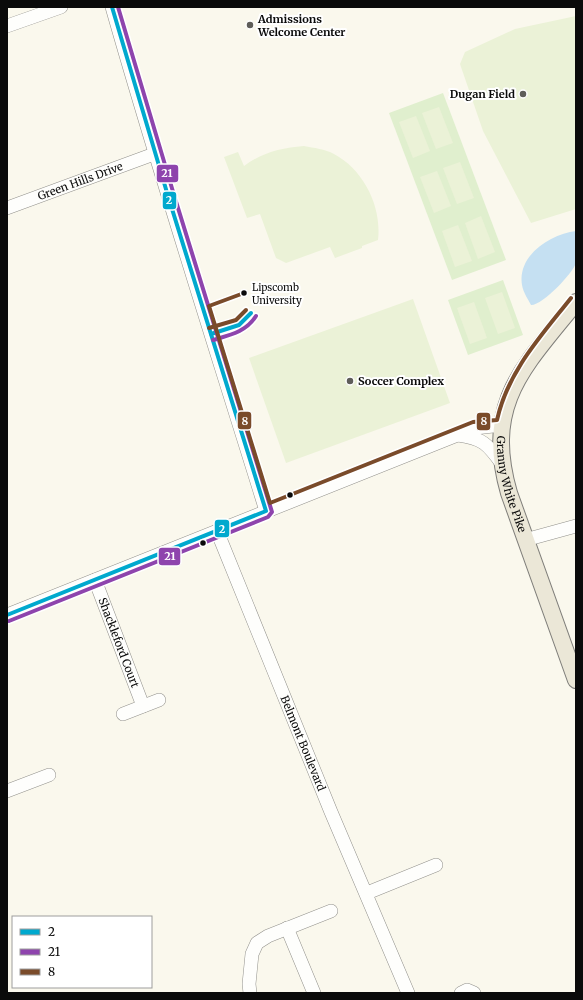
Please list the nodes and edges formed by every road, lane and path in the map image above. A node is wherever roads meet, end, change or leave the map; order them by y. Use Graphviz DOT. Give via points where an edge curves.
graph roads {
  1 [pos="61,7"];
  2 [pos="112,7"];
  3 [pos="7,26"];
  4 [pos="154,154"];
  5 [pos="7,208"];
  6 [pos="576,302"];
  7 [pos="502,425"];
  8 [pos="458,435"];
  9 [pos="502,464"];
  10 [pos="266,511"];
  11 [pos="576,526"];
  12 [pos="217,531"];
  13 [pos="525,540"];
  14 [pos="94,580"];
  15 [pos="7,614"];
  16 [pos="576,680"];
  17 [pos="159,700"];
  18 [pos="144,706"];
  19 [pos="123,714"];
  20 [pos="49,776"];
  21 [pos="7,791"];
  22 [pos="436,864"];
  23 [pos="366,893"];
  24 [pos="330,911"];
  25 [pos="287,928"];
  26 [pos="250,993"];
  27 [pos="314,993"];
  28 [pos="408,993"];
  29 [pos="461,993"];
  30 [pos="474,993"];
  1 -- 3 [label="street"];
  2 -- 4 [label="street"];
  4 -- 5 [label="street, Green Hills Drive"];
  4 -- 10 [label="street"];
  6 -- 7 [label="main road, Granny White Pike" via="518,376 506,404"];
  7 -- 8 [label="street" via="475,428"];
  7 -- 9 [label="main road, Granny White Pike"];
  8 -- 9 [label="street" via="483,442"];
  8 -- 10 [label="street"];
  9 -- 13 [label="main road, Granny White Pike"];
  10 -- 12 [label="street"];
  11 -- 13 [label="street"];
  12 -- 14 [label="street"];
  12 -- 23 [label="street, Belmont Boulevard"];
  13 -- 16 [label="main road, Granny White Pike"];
  14 -- 15 [label="street"];
  14 -- 18 [label="street, Shackleford Court"];
  17 -- 18 [label="street"];
  18 -- 19 [label="street"];
  20 -- 21 [label="street"];
  22 -- 23 [label="street"];
  23 -- 28 [label="street, Belmont Boulevard"];
  24 -- 25 [label="street"];
  25 -- 26 [label="street" via="261,940 254,948"];
  25 -- 27 [label="street"];
  29 -- 30 [label="street" via="467,990"];
}
